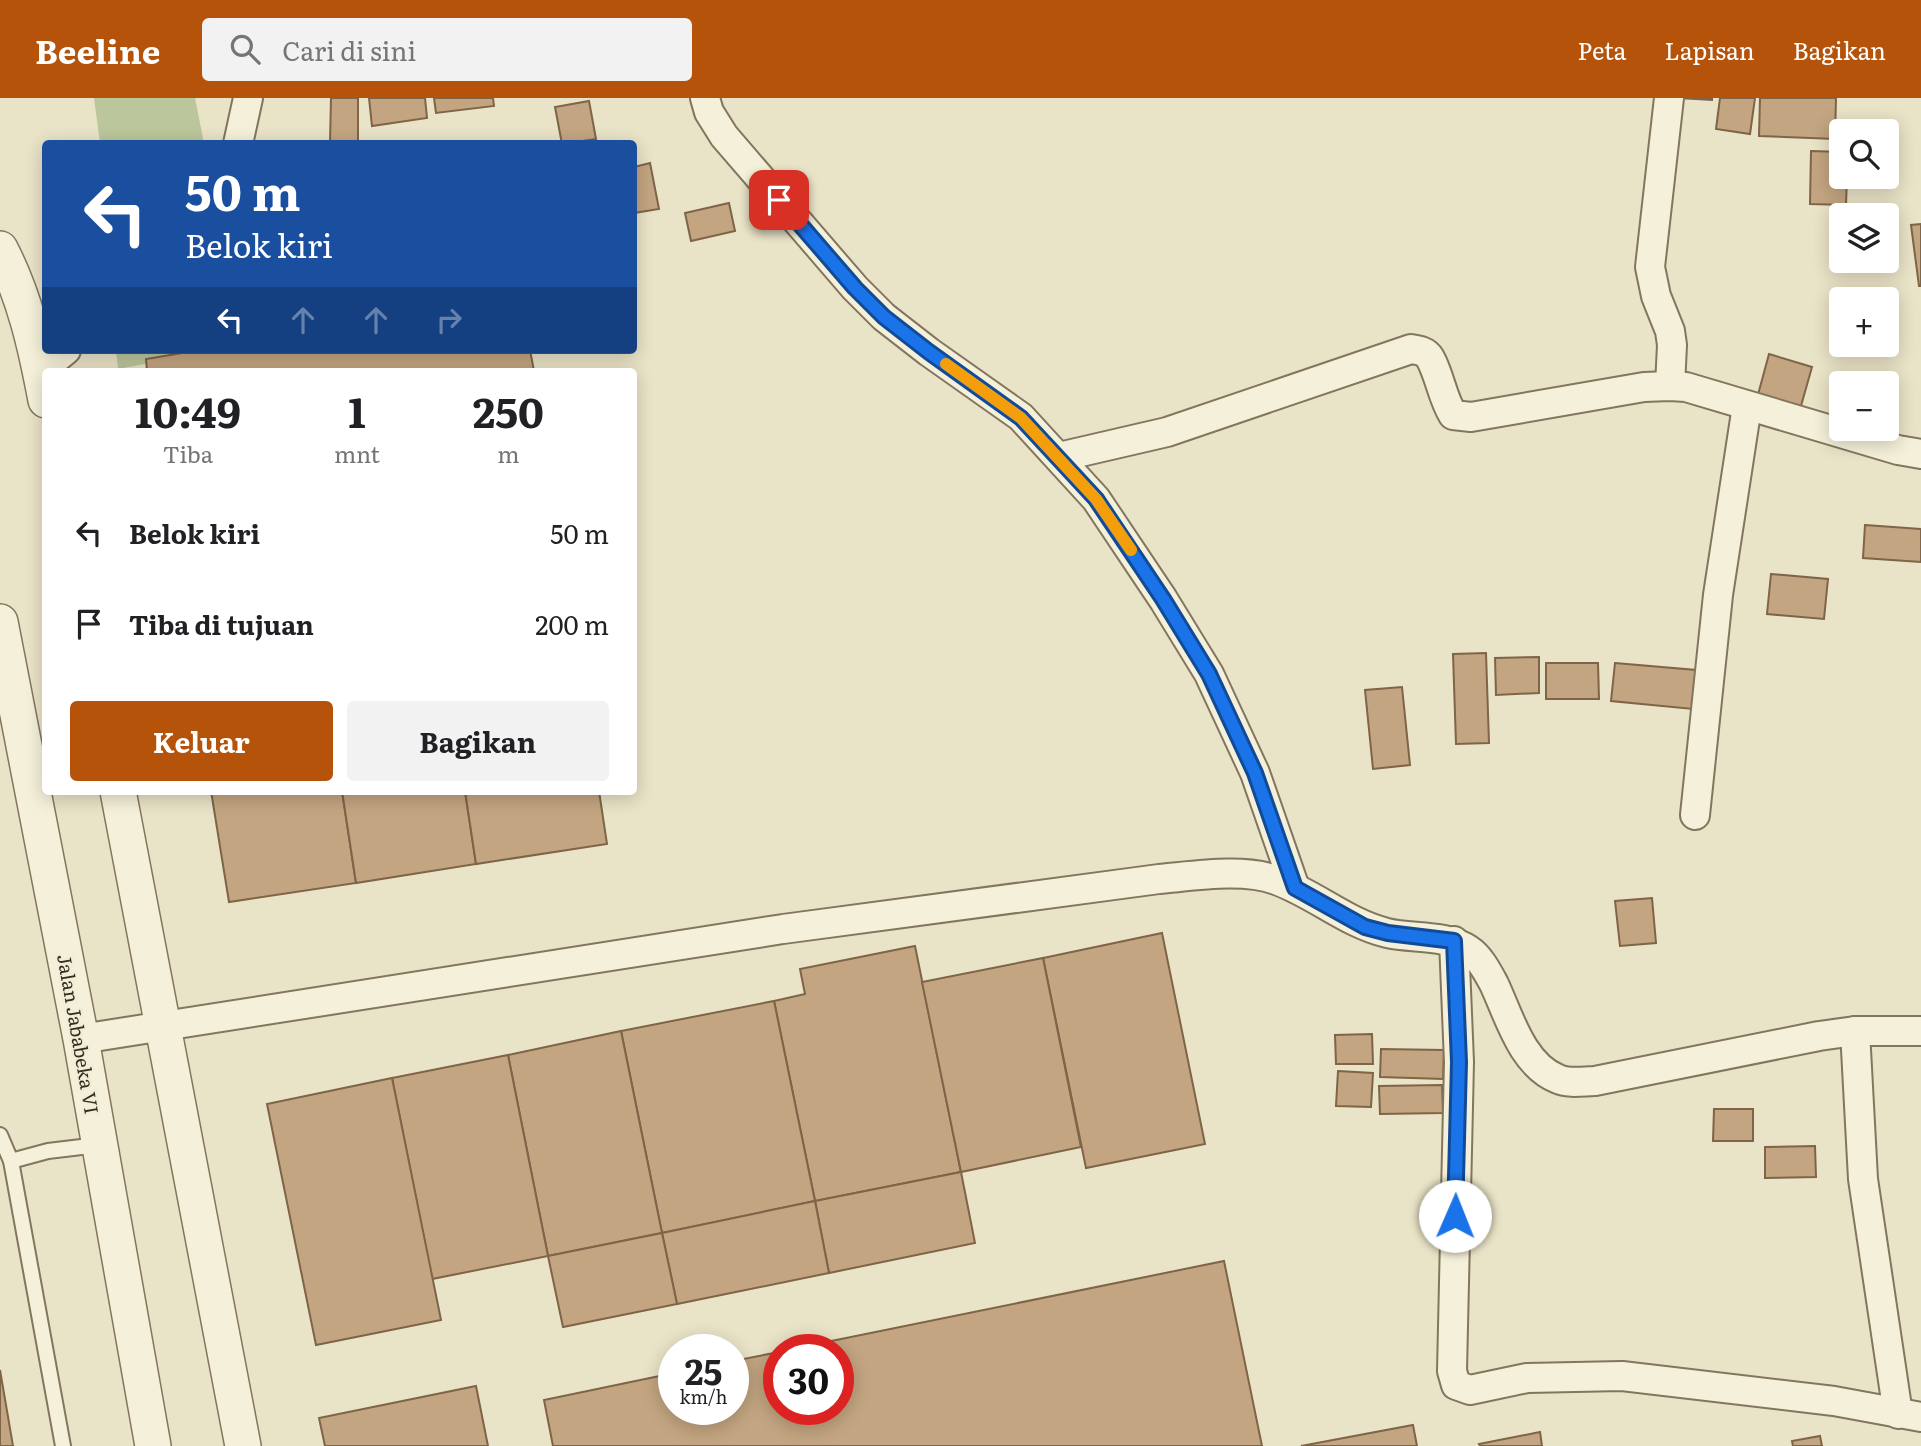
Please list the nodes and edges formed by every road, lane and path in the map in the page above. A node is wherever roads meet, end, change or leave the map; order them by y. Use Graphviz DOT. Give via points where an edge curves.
graph roads {
  1 [pos="248,98"];
  2 [pos="705,98"];
  3 [pos="1669,98"];
  4 [pos="239,140"];
  5 [pos="0,249"];
  6 [pos="42,354"];
  7 [pos="1670,386"];
  8 [pos="1747,406"];
  9 [pos="1921,454"];
  10 [pos="1059,457"];
  11 [pos="0,622"];
  12 [pos="119,795"];
  13 [pos="1695,815"];
  14 [pos="1295,888"];
  15 [pos="1454,941"];
  16 [pos="162,1026"];
  17 [pos="1855,1031"];
  18 [pos="1921,1031"];
  19 [pos="81,1039"];
  20 [pos="0,1135"];
  21 [pos="98,1145"];
  22 [pos="11,1161"];
  23 [pos="1910,1415"];
  24 [pos="63,1446"];
  25 [pos="153,1446"];
  26 [pos="243,1446"];
  1 -- 4 [label="street"];
  2 -- 10 [label="street" via="724,136 855,288 884,317 1021,418"];
  3 -- 7 [label="street" via="1650,267 1670,331"];
  5 -- 6 [label="street"];
  7 -- 8 [label="street"];
  7 -- 10 [label="street" via="1471,417 1453,415 1429,356 1411,349 1167,432"];
  8 -- 9 [label="street"];
  8 -- 13 [label="street" via="1718,596"];
  10 -- 14 [label="street" via="1096,499 1209,674 1255,773"];
  11 -- 19 [label="street, Jalan Jababeka VI"];
  12 -- 16 [label="street"];
  14 -- 15 [label="street" via="1365,927"];
  14 -- 16 [label="street" via="1273,879 1243,876 1159,879 783,929"];
  15 -- 17 [label="street" via="1472,951 1489,974 1530,1059 1558,1079 1595,1081"];
  15 -- 23 [label="street" via="1459,1062 1452,1371 1456,1385 1470,1390 1527,1378 1622,1376 1834,1401"];
  16 -- 19 [label="street"];
  16 -- 26 [label="street"];
  17 -- 18 [label="street"];
  17 -- 23 [label="street" via="1863,1179"];
  19 -- 21 [label="street, Jalan Jababeka VI"];
  20 -- 22 [label="lane"];
  21 -- 22 [label="lane"];
  21 -- 25 [label="street, Jalan Jababeka VI"];
  22 -- 24 [label="lane"];
}
